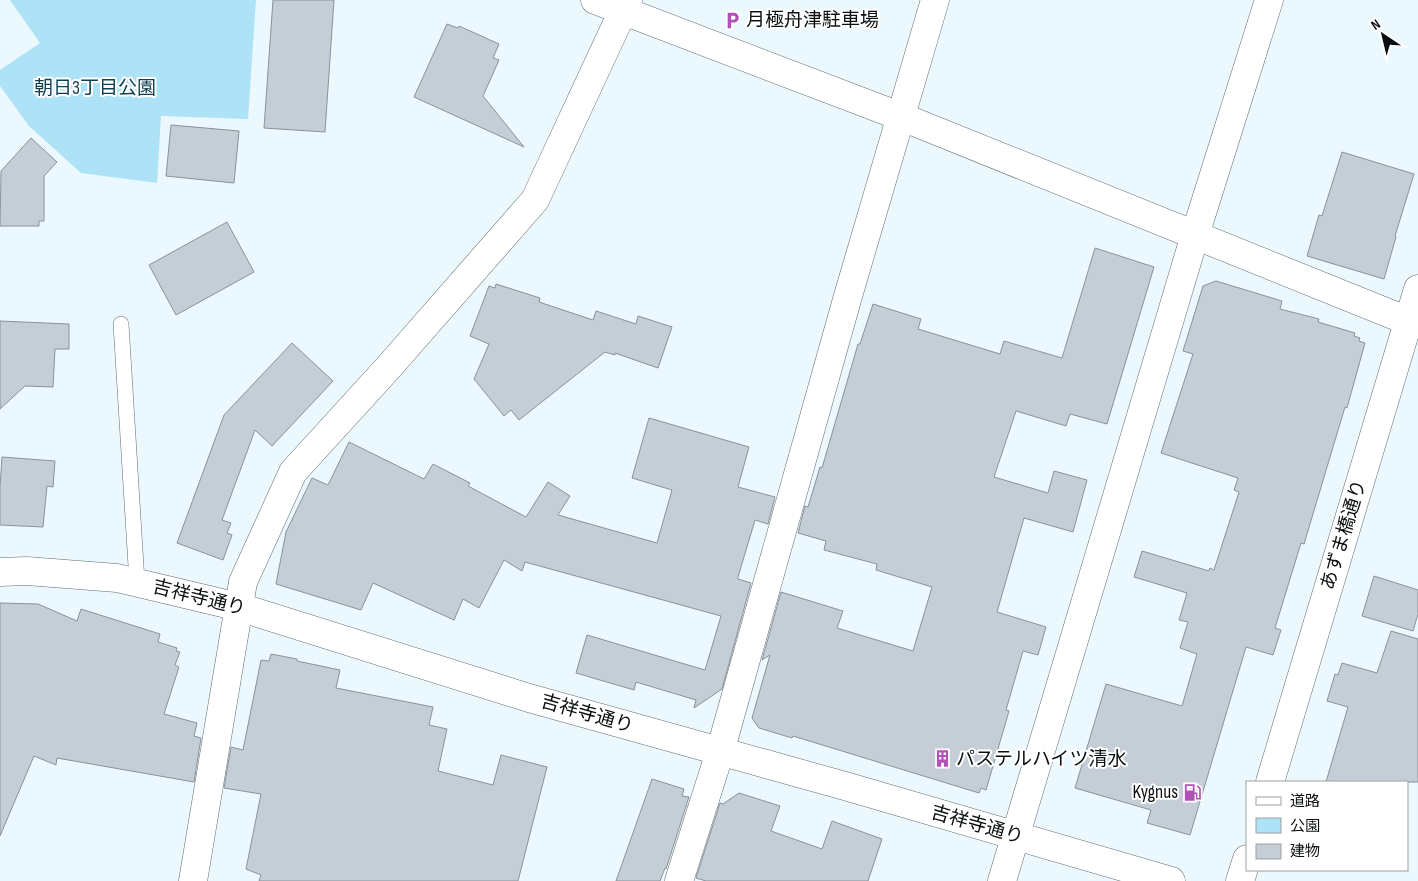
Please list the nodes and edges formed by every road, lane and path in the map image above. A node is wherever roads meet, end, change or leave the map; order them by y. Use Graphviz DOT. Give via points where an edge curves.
graph roads {
  1 [pos="595,0"];
  2 [pos="935,0"];
  3 [pos="1269,0"];
  4 [pos="626,5"];
  5 [pos="902,117"];
  6 [pos="1195,235"];
  7 [pos="1418,288"];
  8 [pos="1413,322"];
  9 [pos="121,324"];
  10 [pos="0,572"];
  11 [pos="137,582"];
  12 [pos="239,607"];
  13 [pos="720,752"];
  14 [pos="1270,781"];
  15 [pos="1016,836"];
  16 [pos="1246,862"];
  17 [pos="193,881"];
  18 [pos="678,881"];
  19 [pos="1002,881"];
  20 [pos="1171,881"];
  21 [pos="1240,881"];
  1 -- 4 [label="street"];
  2 -- 5 [label="street"];
  3 -- 6 [label="street"];
  4 -- 5 [label="street"];
  4 -- 12 [label="street" via="535,200 388,369 293,472 243,582"];
  5 -- 6 [label="street"];
  5 -- 13 [label="street"];
  6 -- 8 [label="street"];
  6 -- 15 [label="street"];
  7 -- 8 [label="street, あずま橋通り"];
  8 -- 14 [label="street, あずま橋通り"];
  9 -- 11 [label="lane"];
  10 -- 11 [label="street, 吉祥寺通り" via="36,572"];
  11 -- 12 [label="street, 吉祥寺通り"];
  12 -- 13 [label="street, 吉祥寺通り" via="529,698"];
  12 -- 17 [label="street"];
  13 -- 15 [label="street, 吉祥寺通り"];
  13 -- 18 [label="street"];
  15 -- 19 [label="street"];
  15 -- 20 [label="street, 吉祥寺通り"];
  16 -- 21 [label="street"];
}
